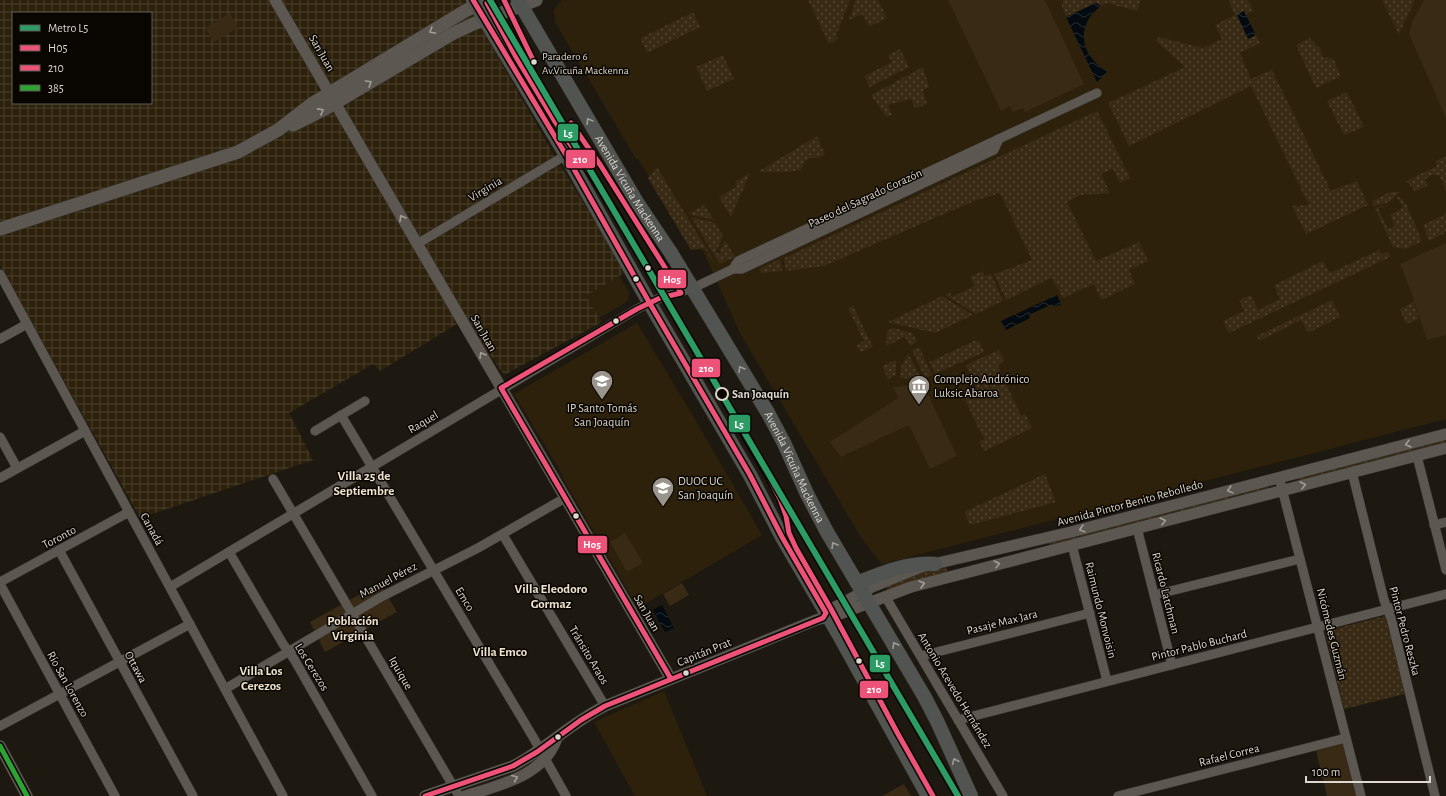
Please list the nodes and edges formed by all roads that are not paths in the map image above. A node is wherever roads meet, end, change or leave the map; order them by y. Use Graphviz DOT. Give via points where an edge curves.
graph roads {
  1 [pos="276,0"];
  2 [pos="536,0"];
  3 [pos="479,2"];
  4 [pos="516,5"];
  5 [pos="484,19"];
  6 [pos="1096,93"];
  7 [pos="333,98"];
  8 [pos="566,155"];
  9 [pos="0,229"];
  10 [pos="417,244"];
  11 [pos="0,274"];
  12 [pos="693,288"];
  13 [pos="649,302"];
  14 [pos="27,324"];
  15 [pos="0,339"];
  16 [pos="501,388"];
  17 [pos="365,401"];
  18 [pos="341,415"];
  19 [pos="85,431"];
  20 [pos="314,431"];
  21 [pos="1446,434"];
  22 [pos="0,437"];
  23 [pos="1446,448"];
  24 [pos="1417,456"];
  25 [pos="371,466"];
  26 [pos="17,468"];
  27 [pos="1352,472"];
  28 [pos="0,478"];
  29 [pos="1279,478"];
  30 [pos="273,479"];
  31 [pos="1282,490"];
  32 [pos="565,498"];
  33 [pos="129,512"];
  34 [pos="293,514"];
  35 [pos="1446,522"];
  36 [pos="1434,525"];
  37 [pos="1137,528"];
  38 [pos="503,535"];
  39 [pos="1072,545"];
  40 [pos="59,550"];
  41 [pos="229,552"];
  42 [pos="955,559"];
  43 [pos="1300,559"];
  44 [pos="935,564"];
  45 [pos="434,570"];
  46 [pos="1446,570"];
  47 [pos="959,574"];
  48 [pos="0,583"];
  49 [pos="170,587"];
  50 [pos="863,592"];
  51 [pos="1446,594"];
  52 [pos="1154,595"];
  53 [pos="885,596"];
  54 [pos="1388,609"];
  55 [pos="1090,612"];
  56 [pos="352,614"];
  57 [pos="826,616"];
  58 [pos="190,624"];
  59 [pos="1318,627"];
  60 [pos="289,652"];
  61 [pos="921,656"];
  62 [pos="120,662"];
  63 [pos="1172,665"];
  64 [pos="671,679"];
  65 [pos="1107,681"];
  66 [pos="225,689"];
  67 [pos="60,694"];
  68 [pos="605,706"];
  69 [pos="958,720"];
  70 [pos="0,726"];
  71 [pos="557,738"];
  72 [pos="1346,738"];
  73 [pos="0,746"];
  74 [pos="540,750"];
  75 [pos="545,760"];
  76 [pos="457,792"];
  77 [pos="493,792"];
  78 [pos="27,796"];
  79 [pos="115,796"];
  80 [pos="193,796"];
  81 [pos="283,796"];
  82 [pos="372,796"];
  83 [pos="425,796"];
  84 [pos="465,796"];
  85 [pos="566,796"];
  86 [pos="928,796"];
  87 [pos="971,796"];
  88 [pos="1003,796"];
  89 [pos="1118,796"];
  90 [pos="1361,796"];
  91 [pos="1435,796"];
  1 -- 7 [label="street, San Juan"];
  2 -- 4 [label="main road"];
  3 -- 5 [label="main road"];
  3 -- 7 [label="main road, one-way"];
  4 -- 5 [label="main road"];
  12 -- 4 [label="main road, Avenida Vicuña Mackenna, one-way" via="638,204"];
  7 -- 5 [label="main road, one-way"];
  5 -- 8 [label="main road"];
  6 -- 12 [label="street, Paseo del Sagrado Corazón" via="999,139 994,150 742,269 733,269"];
  7 -- 9 [label="main road" via="313,103 280,129 227,157"];
  10 -- 7 [label="street, San Juan, one-way"];
  8 -- 10 [label="street, Virginia"];
  8 -- 13 [label="main road"];
  16 -- 10 [label="street, San Juan, one-way"];
  11 -- 14 [label="street, Canadá"];
  12 -- 13 [label="street, Raquel"];
  50 -- 12 [label="main road, Avenida Vicuña Mackenna, one-way" via="816,514 770,418"];
  13 -- 16 [label="street, Raquel"];
  13 -- 57 [label="main road" via="750,475"];
  14 -- 15 [label="street"];
  14 -- 19 [label="street, Canadá"];
  16 -- 25 [label="street, Raquel"];
  16 -- 32 [label="street, San Juan"];
  17 -- 18 [label="street"];
  18 -- 20 [label="street"];
  18 -- 25 [label="street, Emco"];
  19 -- 26 [label="street"];
  19 -- 33 [label="street, Canadá"];
  21 -- 29 [label="street, Avenida Pintor Benito Rebolledo, one-way"];
  22 -- 26 [label="street"];
  23 -- 24 [label="street"];
  24 -- 27 [label="street"];
  24 -- 36 [label="street"];
  25 -- 34 [label="street, Raquel"];
  25 -- 45 [label="street, Emco"];
  26 -- 28 [label="street"];
  31 -- 27 [label="street, one-way"];
  27 -- 54 [label="street, Pintor Pedro Reszka"];
  29 -- 31 [label="street, Nicómedes Guzmán"];
  29 -- 42 [label="street, Avenida Pintor Benito Rebolledo, one-way"];
  30 -- 34 [label="street, Iquique"];
  37 -- 31 [label="street, one-way"];
  31 -- 43 [label="street, Nicómedes Guzmán"];
  32 -- 38 [label="street, Manuel Pérez"];
  32 -- 64 [label="street, San Juan"];
  33 -- 40 [label="street, Toronto"];
  33 -- 49 [label="street, Canadá"];
  34 -- 41 [label="street, Raquel"];
  34 -- 56 [label="street, Iquique"];
  35 -- 36 [label="street"];
  36 -- 46 [label="street"];
  37 -- 39 [label="street"];
  37 -- 52 [label="street, Ricardo Latchman"];
  38 -- 45 [label="street, Manuel Pérez"];
  38 -- 68 [label="street, Tránsito Araos"];
  47 -- 39 [label="street, one-way"];
  39 -- 55 [label="street, Raimundo Monvoisin"];
  40 -- 48 [label="street, Toronto"];
  40 -- 62 [label="street, Ottawa"];
  41 -- 49 [label="street, Raquel"];
  41 -- 60 [label="street, Los Cerezos"];
  42 -- 44 [label="street, Avenida Pintor Benito Rebolledo"];
  42 -- 47 [label="street"];
  43 -- 52 [label="street"];
  43 -- 59 [label="street, Nicómedes Guzmán"];
  44 -- 50 [label="main road" via="910,565 888,571"];
  45 -- 56 [label="street, Manuel Pérez"];
  45 -- 74 [label="street, Emco"];
  53 -- 47 [label="street, one-way"];
  48 -- 67 [label="street, Río San Lorenzo"];
  49 -- 58 [label="street, Canadá"];
  50 -- 53 [label="street"];
  50 -- 57 [label="street"];
  87 -- 50 [label="main road, Avenida Vicuña Mackenna, one-way" via="931,709"];
  51 -- 54 [label="street, Pintor Pablo Buchard"];
  52 -- 63 [label="street, Ricardo Latchman"];
  53 -- 61 [label="street, Antonio Acevedo Hernández"];
  54 -- 59 [label="street, Pintor Pablo Buchard"];
  54 -- 91 [label="street, Pintor Pedro Reszka"];
  55 -- 61 [label="street, Pasaje Max Jara"];
  55 -- 65 [label="street, Raimundo Monvoisin"];
  56 -- 60 [label="street, Manuel Pérez"];
  56 -- 76 [label="street, Iquique"];
  57 -- 64 [label="street, Capitán Prat"];
  57 -- 86 [label="main road"];
  58 -- 62 [label="street"];
  58 -- 66 [label="street, Canadá"];
  59 -- 63 [label="street, Pintor Pablo Buchard"];
  59 -- 72 [label="street, Nicómedes Guzmán"];
  60 -- 66 [label="street, Manuel Pérez"];
  60 -- 82 [label="street, Los Cerezos"];
  61 -- 69 [label="street, Antonio Acevedo Hernández"];
  62 -- 67 [label="street"];
  62 -- 80 [label="street, Ottawa"];
  63 -- 65 [label="street, Pintor Pablo Buchard"];
  64 -- 68 [label="street, Capitán Prat"];
  65 -- 69 [label="street, Pintor Pablo Buchard"];
  66 -- 81 [label="street, Canadá"];
  67 -- 70 [label="street"];
  67 -- 79 [label="street, Río San Lorenzo"];
  68 -- 71 [label="street, Capitán Prat" via="582,718"];
  69 -- 88 [label="street, Antonio Acevedo Hernández"];
  71 -- 74 [label="street, Capitán Prat"];
  71 -- 75 [label="street, Capitán Prat"];
  72 -- 89 [label="street, Rafael Correa"];
  72 -- 90 [label="street, Nicómedes Guzmán"];
  73 -- 78 [label="street"];
  74 -- 75 [label="street, Emco"];
  74 -- 76 [label="street, Capitán Prat" via="523,761"];
  77 -- 75 [label="street, Capitán Prat, one-way"];
  75 -- 85 [label="street, Emco"];
  76 -- 83 [label="street, Capitán Prat"];
  77 -- 84 [label="street, Capitán Prat"];
}
